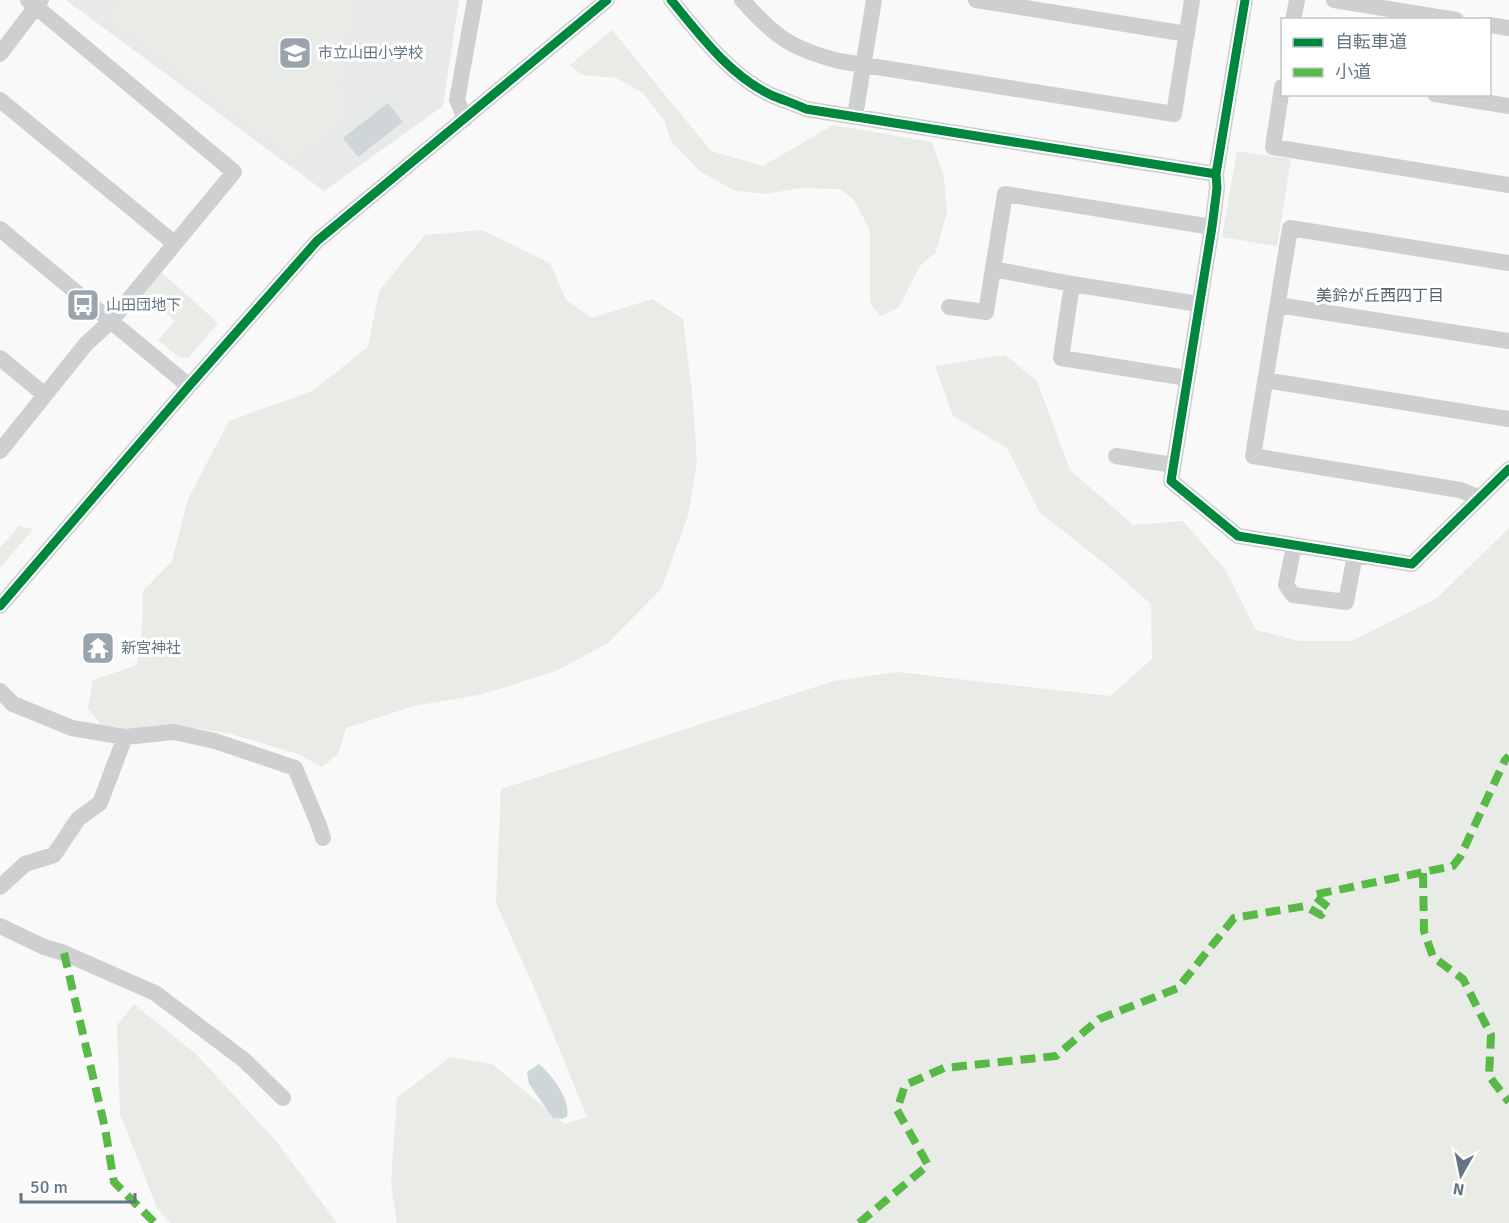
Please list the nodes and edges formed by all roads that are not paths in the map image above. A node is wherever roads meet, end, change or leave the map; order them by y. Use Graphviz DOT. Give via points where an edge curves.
graph roads {
  1 [pos="474,0"];
  2 [pos="607,0"];
  3 [pos="671,0"];
  4 [pos="742,0"];
  5 [pos="874,0"];
  6 [pos="976,0"];
  7 [pos="1192,0"];
  8 [pos="1245,0"];
  9 [pos="1297,0"];
  10 [pos="1334,0"];
  11 [pos="35,2"];
  12 [pos="1293,18"];
  13 [pos="1444,18"];
  14 [pos="1491,25"];
  15 [pos="1509,28"];
  16 [pos="1187,34"];
  17 [pos="0,54"];
  18 [pos="864,64"];
  19 [pos="1281,94"];
  20 [pos="1447,96"];
  21 [pos="0,100"];
  22 [pos="1509,106"];
  23 [pos="855,116"];
  24 [pos="465,119"];
  25 [pos="1216,174"];
  26 [pos="1509,185"];
  27 [pos="1212,227"];
  28 [pos="0,229"];
  29 [pos="174,243"];
  30 [pos="1509,263"];
  31 [pos="993,269"];
  32 [pos="1072,284"];
  33 [pos="1199,304"];
  34 [pos="1278,305"];
  35 [pos="949,307"];
  36 [pos="111,321"];
  37 [pos="1509,341"];
  38 [pos="0,358"];
  39 [pos="1187,378"];
  40 [pos="1265,380"];
  41 [pos="189,386"];
  42 [pos="45,395"];
  43 [pos="1509,419"];
  44 [pos="0,451"];
  45 [pos="1116,456"];
  46 [pos="1173,465"];
  47 [pos="1509,469"];
  48 [pos="1480,498"];
  49 [pos="1294,546"];
  50 [pos="1355,555"];
  51 [pos="0,606"];
  52 [pos="0,691"];
  53 [pos="125,737"];
  54 [pos="322,838"];
  55 [pos="0,887"];
  56 [pos="0,926"];
  57 [pos="283,1098"];
  1 -- 24 [label="street" via="457,100"];
  2 -- 24 [label="street"];
  3 -- 23 [label="street" via="716,54 743,78 770,95 806,109"];
  4 -- 18 [label="street" via="765,26 790,44 811,54"];
  5 -- 18 [label="street"];
  6 -- 16 [label="street"];
  7 -- 16 [label="street"];
  8 -- 25 [label="street"];
  9 -- 12 [label="street"];
  10 -- 13 [label="street"];
  11 -- 17 [label="street"];
  11 -- 29 [label="street" via="234,172"];
  14 -- 15 [label="street"];
  16 -- 18 [label="street" via="1174,114"];
  18 -- 23 [label="street"];
  19 -- 26 [label="street" via="1273,147"];
  20 -- 22 [label="street"];
  21 -- 29 [label="street"];
  23 -- 25 [label="street"];
  24 -- 41 [label="street" via="317,242"];
  25 -- 27 [label="street"];
  27 -- 31 [label="street" via="1005,194"];
  27 -- 33 [label="street"];
  28 -- 36 [label="street"];
  29 -- 36 [label="street"];
  30 -- 34 [label="street" via="1290,228"];
  31 -- 32 [label="street"];
  31 -- 35 [label="street" via="986,312"];
  32 -- 33 [label="street"];
  32 -- 39 [label="street" via="1060,358"];
  33 -- 39 [label="street"];
  34 -- 37 [label="street"];
  34 -- 40 [label="street"];
  36 -- 41 [label="street"];
  36 -- 42 [label="street" via="86,344"];
  38 -- 42 [label="street"];
  39 -- 46 [label="street"];
  40 -- 43 [label="street"];
  40 -- 48 [label="street" via="1253,456 1460,490"];
  41 -- 51 [label="street"];
  42 -- 44 [label="street"];
  45 -- 46 [label="street"];
  46 -- 49 [label="street" via="1171,481 1238,536"];
  47 -- 48 [label="street"];
  48 -- 50 [label="street" via="1412,564"];
  49 -- 50 [label="street"];
  49 -- 50 [label="street" via="1286,585 1293,595 1346,602"];
  52 -- 53 [label="street" via="13,704 72,729"];
  53 -- 54 [label="street" via="174,732 295,768"];
  53 -- 55 [label="street" via="100,803 78,819 54,855 25,864"];
  56 -- 57 [label="street" via="155,993 244,1060"];
}
